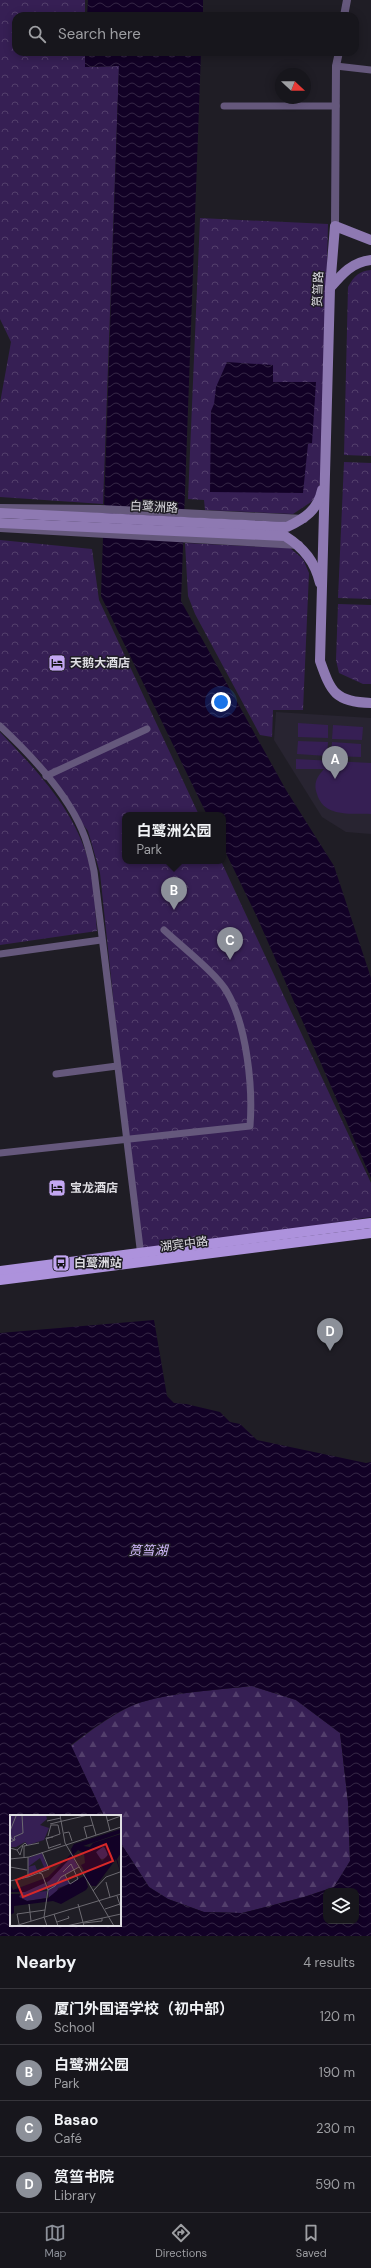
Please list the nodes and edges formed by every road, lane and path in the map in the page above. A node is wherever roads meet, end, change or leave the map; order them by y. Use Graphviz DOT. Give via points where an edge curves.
graph roads {
  1 [pos="347,0"];
  2 [pos="345,12"];
  3 [pos="337,56"];
  4 [pos="336,66"];
  5 [pos="371,70"];
  6 [pos="224,106"];
  7 [pos="336,106"];
  8 [pos="334,226"];
  9 [pos="371,240"];
  10 [pos="371,260"];
  11 [pos="330,288"];
  12 [pos="326,471"];
  13 [pos="0,508"];
  14 [pos="0,513"];
  15 [pos="100,513"];
  16 [pos="0,523"];
  17 [pos="188,526"];
  18 [pos="0,528"];
  19 [pos="325,528"];
  20 [pos="100,531"];
  21 [pos="323,594"];
  22 [pos="371,703"];
  23 [pos="0,726"];
  24 [pos="147,729"];
  25 [pos="46,776"];
  26 [pos="164,930"];
  27 [pos="101,940"];
  28 [pos="0,954"];
  29 [pos="117,1066"];
  30 [pos="56,1074"];
  31 [pos="125,1139"];
  32 [pos="0,1153"];
  33 [pos="371,1223"];
  34 [pos="371,1233"];
  35 [pos="141,1257"];
  36 [pos="0,1271"];
  37 [pos="0,1280"];
  1 -- 2 [label="street"];
  3 -- 4 [label="street, 筼筜路"];
  4 -- 5 [label="street"];
  4 -- 7 [label="street, 筼筜路"];
  6 -- 7 [label="street"];
  7 -- 8 [label="street, 筼筜路"];
  8 -- 9 [label="main road"];
  8 -- 11 [label="main road, 筼筜路"];
  10 -- 11 [label="main road" via="359,261 341,275"];
  11 -- 12 [label="main road, 筼筜路"];
  12 -- 17 [label="main road, 白鹭洲路" via="320,502 304,519 287,527"];
  12 -- 19 [label="main road, 筼筜路"];
  13 -- 15 [label="street, 白鹭洲路"];
  14 -- 15 [label="main road, 白鹭洲路"];
  15 -- 17 [label="main road, 白鹭洲路"];
  16 -- 20 [label="main road, 白鹭洲路"];
  17 -- 20 [label="main road, 白鹭洲路"];
  17 -- 21 [label="main road, 白鹭洲路" via="285,536 300,545 317,570"];
  18 -- 20 [label="street, 白鹭洲路"];
  19 -- 21 [label="main road, 白鹭洲路"];
  21 -- 22 [label="main road, 白鹭洲路" via="320,661 328,683 335,694 358,702"];
  23 -- 25 [label="street" via="26,751"];
  24 -- 25 [label="street"];
  25 -- 27 [label="street" via="82,829 94,871"];
  26 -- 31 [label="street" via="227,991 236,1013 247,1065 252,1106 250,1126"];
  27 -- 28 [label="street"];
  27 -- 29 [label="street"];
  29 -- 30 [label="street"];
  29 -- 31 [label="street"];
  31 -- 32 [label="street"];
  31 -- 35 [label="street"];
  33 -- 35 [label="main road"];
  34 -- 35 [label="main road, 湖宾中路"];
  35 -- 36 [label="main road"];
  35 -- 37 [label="main road, 湖宾中路"];
}
